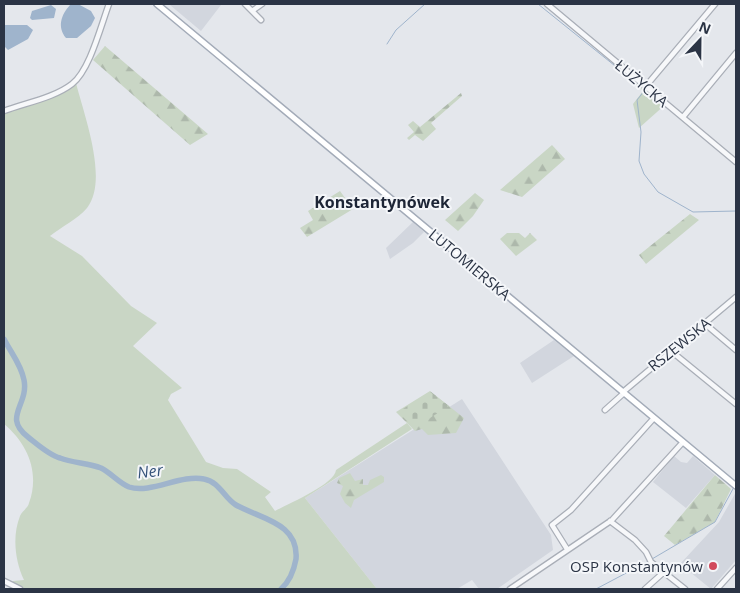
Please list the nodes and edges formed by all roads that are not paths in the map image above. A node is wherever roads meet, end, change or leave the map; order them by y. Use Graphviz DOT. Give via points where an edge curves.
graph roads {
  1 [pos="109,4"];
  2 [pos="157,4"];
  3 [pos="246,4"];
  4 [pos="262,4"];
  5 [pos="546,4"];
  6 [pos="715,4"];
  7 [pos="252,11"];
  8 [pos="261,20"];
  9 [pos="736,53"];
  10 [pos="646,86"];
  11 [pos="4,111"];
  12 [pos="683,117"];
  13 [pos="736,162"];
  14 [pos="736,297"];
  15 [pos="704,324"];
  16 [pos="736,350"];
  17 [pos="671,351"];
  18 [pos="623,392"];
  19 [pos="736,404"];
  20 [pos="605,410"];
  21 [pos="654,418"];
  22 [pos="683,442"];
  23 [pos="734,484"];
  24 [pos="610,520"];
  25 [pos="567,549"];
  26 [pos="736,568"];
  27 [pos="664,572"];
  28 [pos="4,581"];
  29 [pos="20,589"];
  30 [pos="510,589"];
  31 [pos="645,589"];
  32 [pos="685,589"];
  33 [pos="717,589"];
  1 -- 11 [label="street" via="77,80 64,90"];
  2 -- 18 [label="main road, LUTOMIERSKA"];
  3 -- 7 [label="street"];
  4 -- 7 [label="street"];
  5 -- 10 [label="street, ŁUŻYCKA"];
  6 -- 10 [label="street"];
  7 -- 8 [label="street"];
  9 -- 12 [label="street"];
  10 -- 12 [label="street, ŁUŻYCKA"];
  12 -- 13 [label="street, ŁUŻYCKA"];
  14 -- 15 [label="street, RSZEWSKA"];
  15 -- 16 [label="street"];
  15 -- 17 [label="street, RSZEWSKA"];
  17 -- 18 [label="street, RSZEWSKA"];
  17 -- 19 [label="street"];
  18 -- 20 [label="street, RSZEWSKA"];
  18 -- 21 [label="main road, LUTOMIERSKA"];
  21 -- 22 [label="main road, LUTOMIERSKA"];
  21 -- 25 [label="street" via="571,510 552,525"];
  22 -- 23 [label="main road, LUTOMIERSKA"];
  22 -- 24 [label="street"];
  24 -- 25 [label="street"];
  24 -- 27 [label="street" via="635,540"];
  25 -- 30 [label="street"];
  26 -- 33 [label="street"];
  27 -- 31 [label="street"];
  27 -- 32 [label="street"];
  28 -- 29 [label="street"];
}
